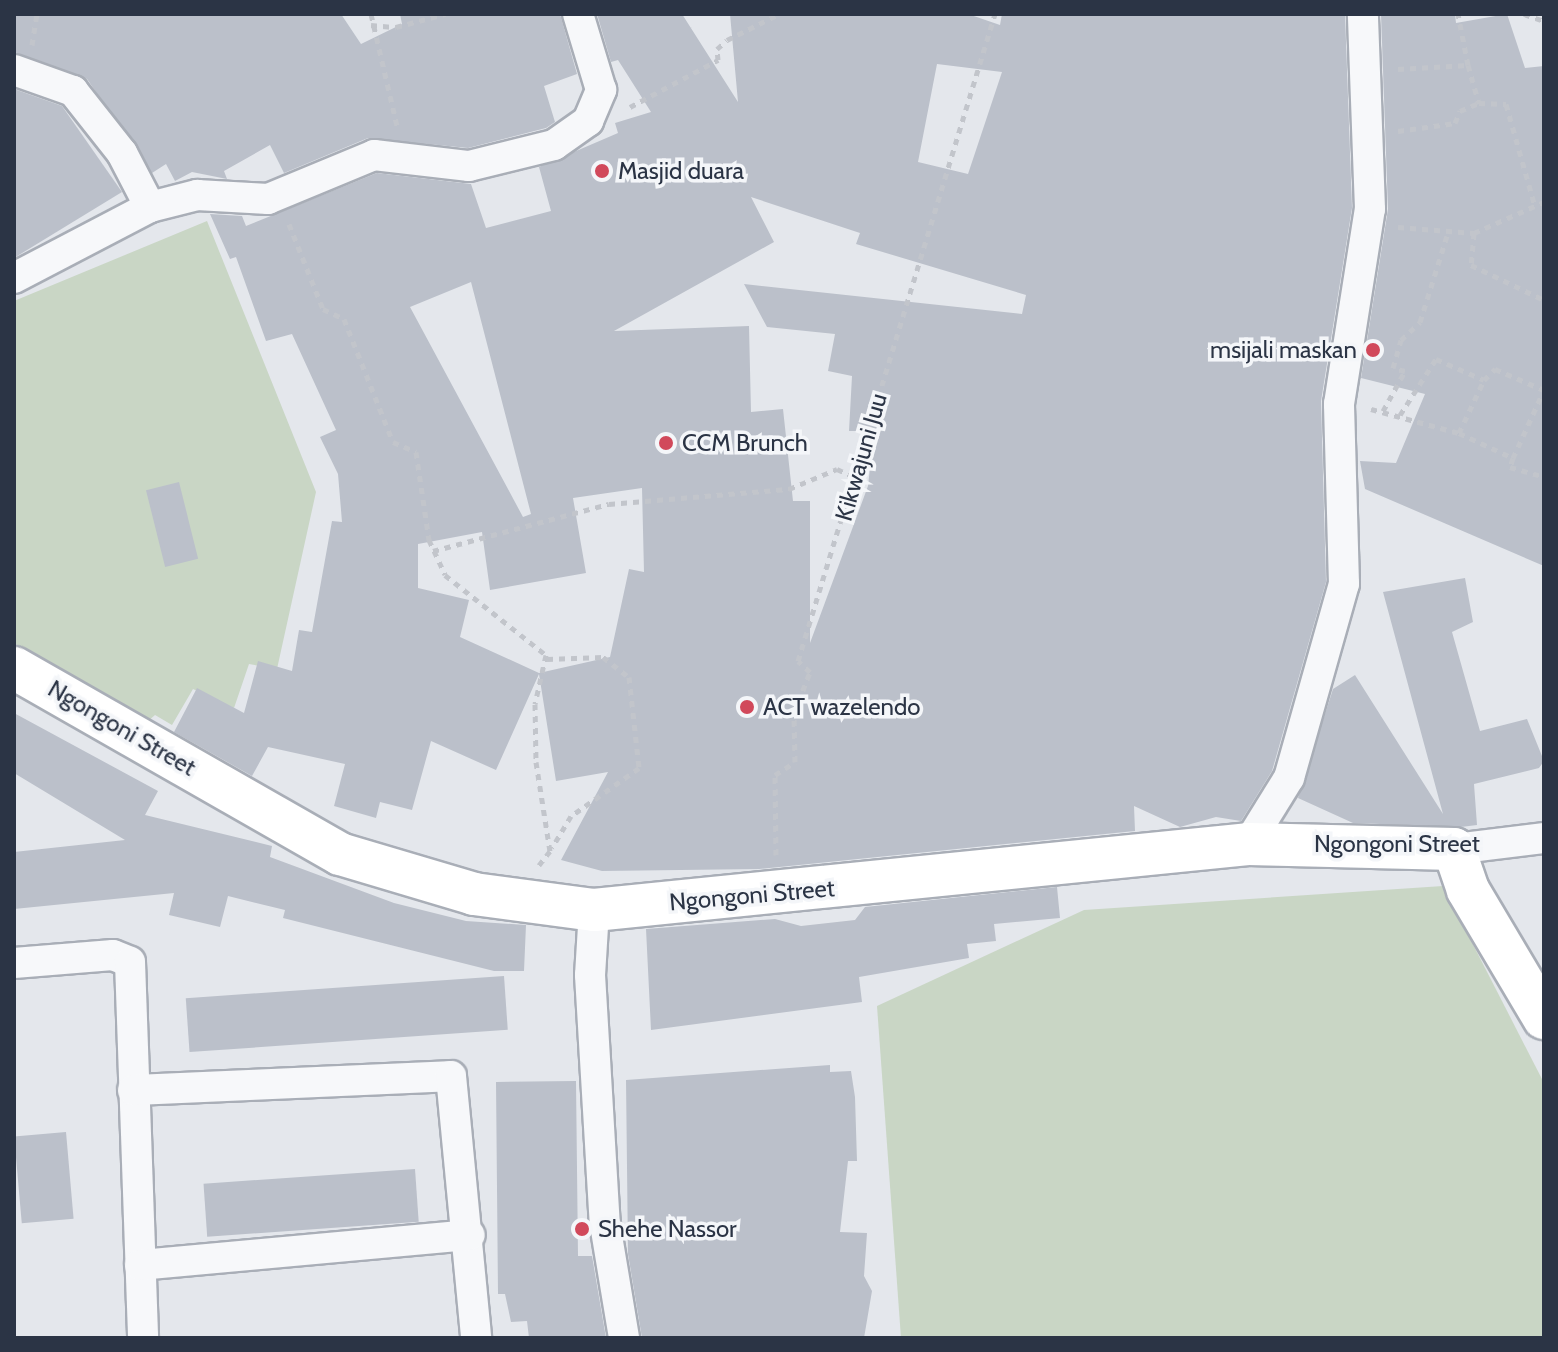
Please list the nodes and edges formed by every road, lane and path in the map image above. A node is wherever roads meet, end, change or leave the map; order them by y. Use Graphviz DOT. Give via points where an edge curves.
graph roads {
  1 [pos="371,14"];
  2 [pos="445,14"];
  3 [pos="578,14"];
  4 [pos="779,14"];
  5 [pos="995,14"];
  6 [pos="1363,14"];
  7 [pos="1458,14"];
  8 [pos="1524,14"];
  9 [pos="1537,16"];
  10 [pos="1544,21"];
  11 [pos="371,25"];
  12 [pos="1468,65"];
  13 [pos="14,70"];
  14 [pos="1366,71"];
  15 [pos="1479,103"];
  16 [pos="588,121"];
  17 [pos="1368,142"];
  18 [pos="396,160"];
  19 [pos="268,199"];
  20 [pos="1544,202"];
  21 [pos="1534,203"];
  22 [pos="150,207"];
  23 [pos="1369,219"];
  24 [pos="1474,233"];
  25 [pos="1447,236"];
  26 [pos="14,278"];
  27 [pos="1544,300"];
  28 [pos="1484,380"];
  29 [pos="1544,390"];
  30 [pos="1383,411"];
  31 [pos="1459,433"];
  32 [pos="1513,458"];
  33 [pos="854,477"];
  34 [pos="1544,477"];
  35 [pos="433,551"];
  36 [pos="547,659"];
  37 [pos="14,668"];
  38 [pos="1544,838"];
  39 [pos="1248,844"];
  40 [pos="1454,849"];
  41 [pos="550,851"];
  42 [pos="529,878"];
  43 [pos="774,892"];
  44 [pos="594,910"];
  45 [pos="14,963"];
  46 [pos="1544,1018"];
  47 [pos="133,1090"];
  48 [pos="470,1235"];
  49 [pos="140,1265"];
  50 [pos="143,1338"];
  51 [pos="476,1338"];
  52 [pos="624,1338"];
  1 -- 11 [label="path"];
  2 -- 11 [label="path" via="396,27"];
  3 -- 16 [label="street" via="601,90"];
  4 -- 16 [label="path" via="727,40 718,60 632,107"];
  5 -- 33 [label="path, Kikwajuni Juu"];
  6 -- 14 [label="street"];
  7 -- 12 [label="path"];
  8 -- 9 [label="path"];
  9 -- 10 [label="path"];
  11 -- 18 [label="path" via="401,139"];
  12 -- 14 [label="path"];
  12 -- 15 [label="path"];
  13 -- 22 [label="street" via="73,91 122,153"];
  14 -- 17 [label="street"];
  15 -- 17 [label="path" via="1460,111 1455,123 1381,133"];
  15 -- 21 [label="path" via="1511,107"];
  16 -- 18 [label="street" via="554,145 469,166"];
  17 -- 23 [label="street"];
  18 -- 19 [label="street" via="374,155 348,162"];
  19 -- 22 [label="street" via="197,195"];
  19 -- 35 [label="path" via="288,223 323,309 344,319 393,442 416,452"];
  20 -- 21 [label="path"];
  21 -- 24 [label="path" via="1504,224"];
  22 -- 26 [label="street"];
  23 -- 25 [label="path"];
  23 -- 39 [label="street" via="1339,404 1344,584 1323,680 1289,778"];
  24 -- 25 [label="path"];
  24 -- 27 [label="path" via="1471,265"];
  25 -- 30 [label="path" via="1420,322 1401,340 1393,368 1405,371"];
  28 -- 29 [label="path" via="1495,369"];
  28 -- 31 [label="path"];
  28 -- 31 [label="path" via="1436,359 1400,415"];
  29 -- 32 [label="path"];
  31 -- 32 [label="path"];
  32 -- 34 [label="path" via="1510,467"];
  33 -- 35 [label="path" via="837,469 789,489 609,504"];
  33 -- 43 [label="path, Kikwajuni Juu" via="798,661 810,672 794,713 795,762 775,775"];
  35 -- 36 [label="path" via="445,575 539,643"];
  36 -- 41 [label="path" via="535,733"];
  36 -- 41 [label="path" via="603,657 629,677 639,768 571,816"];
  37 -- 44 [label="street, Ngongoni Street" via="340,854 474,894"];
  38 -- 40 [label="street, Ngongoni Street"];
  39 -- 40 [label="street, Ngongoni Street"];
  39 -- 43 [label="street, Ngongoni Street"];
  40 -- 46 [label="street" via="1468,890"];
  41 -- 42 [label="path"];
  43 -- 44 [label="street, Ngongoni Street"];
  44 -- 52 [label="street" via="590,975 605,1224"];
  45 -- 47 [label="street" via="113,955 130,962"];
  47 -- 48 [label="street" via="451,1076"];
  47 -- 49 [label="street"];
  48 -- 49 [label="street"];
  48 -- 51 [label="street"];
  49 -- 50 [label="street"];
}
